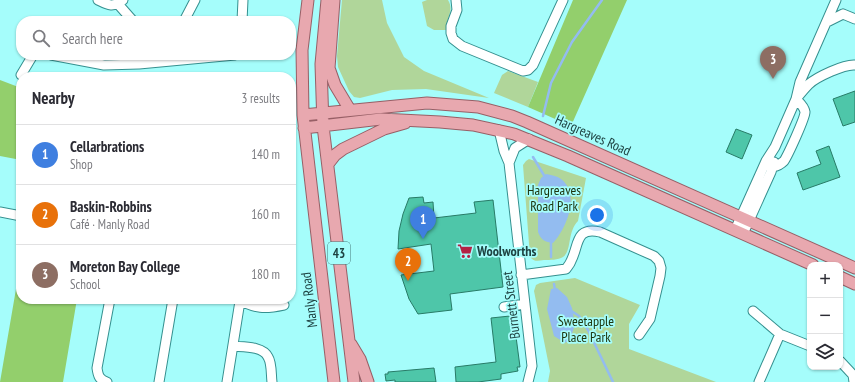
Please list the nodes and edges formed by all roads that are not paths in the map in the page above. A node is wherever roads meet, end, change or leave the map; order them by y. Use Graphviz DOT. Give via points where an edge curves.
graph roads {
  1 [pos="98,0"];
  2 [pos="195,0"];
  3 [pos="243,0"];
  4 [pos="308,0"];
  5 [pos="327,0"];
  6 [pos="334,0"];
  7 [pos="456,0"];
  8 [pos="564,0"];
  9 [pos="836,0"];
  10 [pos="839,0"];
  11 [pos="120,2"];
  12 [pos="843,14"];
  13 [pos="130,16"];
  14 [pos="187,16"];
  15 [pos="242,16"];
  16 [pos="855,20"];
  17 [pos="827,22"];
  18 [pos="30,60"];
  19 [pos="78,60"];
  20 [pos="138,60"];
  21 [pos="855,66"];
  22 [pos="23,72"];
  23 [pos="796,99"];
  24 [pos="350,110"];
  25 [pos="322,113"];
  26 [pos="303,115"];
  27 [pos="415,120"];
  28 [pos="323,126"];
  29 [pos="304,128"];
  30 [pos="500,130"];
  31 [pos="529,139"];
  32 [pos="775,147"];
  33 [pos="509,163"];
  34 [pos="328,164"];
  35 [pos="773,167"];
  36 [pos="0,212"];
  37 [pos="16,215"];
  38 [pos="745,219"];
  39 [pos="739,232"];
  40 [pos="807,262"];
  41 [pos="855,268"];
  42 [pos="521,275"];
  43 [pos="843,278"];
  44 [pos="855,284"];
  45 [pos="109,304"];
  46 [pos="172,304"];
  47 [pos="238,304"];
  48 [pos="249,304"];
  49 [pos="525,304"];
  50 [pos="284,305"];
  51 [pos="504,307"];
  52 [pos="753,311"];
  53 [pos="780,334"];
  54 [pos="639,335"];
  55 [pos="350,342"];
  56 [pos="807,345"];
  57 [pos="233,346"];
  58 [pos="843,364"];
  59 [pos="107,382"];
  60 [pos="159,382"];
  61 [pos="227,382"];
  62 [pos="272,382"];
  63 [pos="334,382"];
  64 [pos="354,382"];
  65 [pos="368,382"];
  66 [pos="528,382"];
  67 [pos="759,382"];
  68 [pos="854,382"];
  1 -- 11 [label="street" via="109,5"];
  2 -- 14 [label="street"];
  3 -- 15 [label="street"];
  4 -- 26 [label="main road, Manly Road / 43" via="302,50"];
  5 -- 25 [label="main road, 43" via="321,64"];
  6 -- 24 [label="main road" via="329,68 335,85"];
  7 -- 8 [label="street" via="457,10 451,26 453,39 462,46 523,71 533,65"];
  9 -- 17 [label="street"];
  10 -- 12 [label="street"];
  11 -- 13 [label="street"];
  12 -- 16 [label="street"];
  12 -- 17 [label="street"];
  17 -- 23 [label="street" via="800,82"];
  18 -- 22 [label="street"];
  19 -- 20 [label="street" via="104,65"];
  21 -- 23 [label="street" via="840,67 810,83"];
  23 -- 32 [label="street"];
  23 -- 35 [label="street" via="803,106 803,118 786,158 781,164"];
  24 -- 25 [label="main road, Hargreaves Road"];
  24 -- 38 [label="main road, Hargreaves Road" via="427,103 494,111 526,122"];
  25 -- 26 [label="main road, Hargreaves Road"];
  25 -- 28 [label="main road, 43"];
  26 -- 29 [label="main road, Manly Road / 43"];
  27 -- 28 [label="main road" via="381,119"];
  27 -- 30 [label="main road"];
  27 -- 34 [label="main road" via="384,129 347,147"];
  28 -- 29 [label="main road"];
  28 -- 34 [label="main road, 43"];
  29 -- 63 [label="main road, Manly Road / 43"];
  30 -- 31 [label="main road"];
  30 -- 33 [label="street, Burnett Street"];
  31 -- 33 [label="street" via="515,148"];
  31 -- 39 [label="main road"];
  32 -- 35 [label="street"];
  32 -- 38 [label="street" via="766,160"];
  33 -- 42 [label="street, Burnett Street"];
  34 -- 55 [label="main road, 43"];
  35 -- 38 [label="street"];
  36 -- 37 [label="street"];
  38 -- 39 [label="street"];
  38 -- 41 [label="main road, Hargreaves Road"];
  39 -- 40 [label="main road"];
  42 -- 49 [label="street, Burnett Street"];
  42 -- 54 [label="street" via="566,269 578,238 591,230 654,256 659,261 660,276 650,319"];
  43 -- 44 [label="main road"];
  45 -- 59 [label="street" via="97,368 100,379"];
  46 -- 60 [label="street"];
  47 -- 57 [label="street"];
  48 -- 50 [label="street" via="267,308"];
  49 -- 51 [label="street"];
  49 -- 66 [label="street, Burnett Street" via="532,366"];
  52 -- 53 [label="street"];
  53 -- 56 [label="street"];
  53 -- 67 [label="street"];
  55 -- 64 [label="main road, 43"];
  55 -- 65 [label="main road" via="360,359"];
  57 -- 61 [label="street"];
  57 -- 62 [label="street" via="264,352 268,356"];
  58 -- 68 [label="street" via="853,375"];
}
